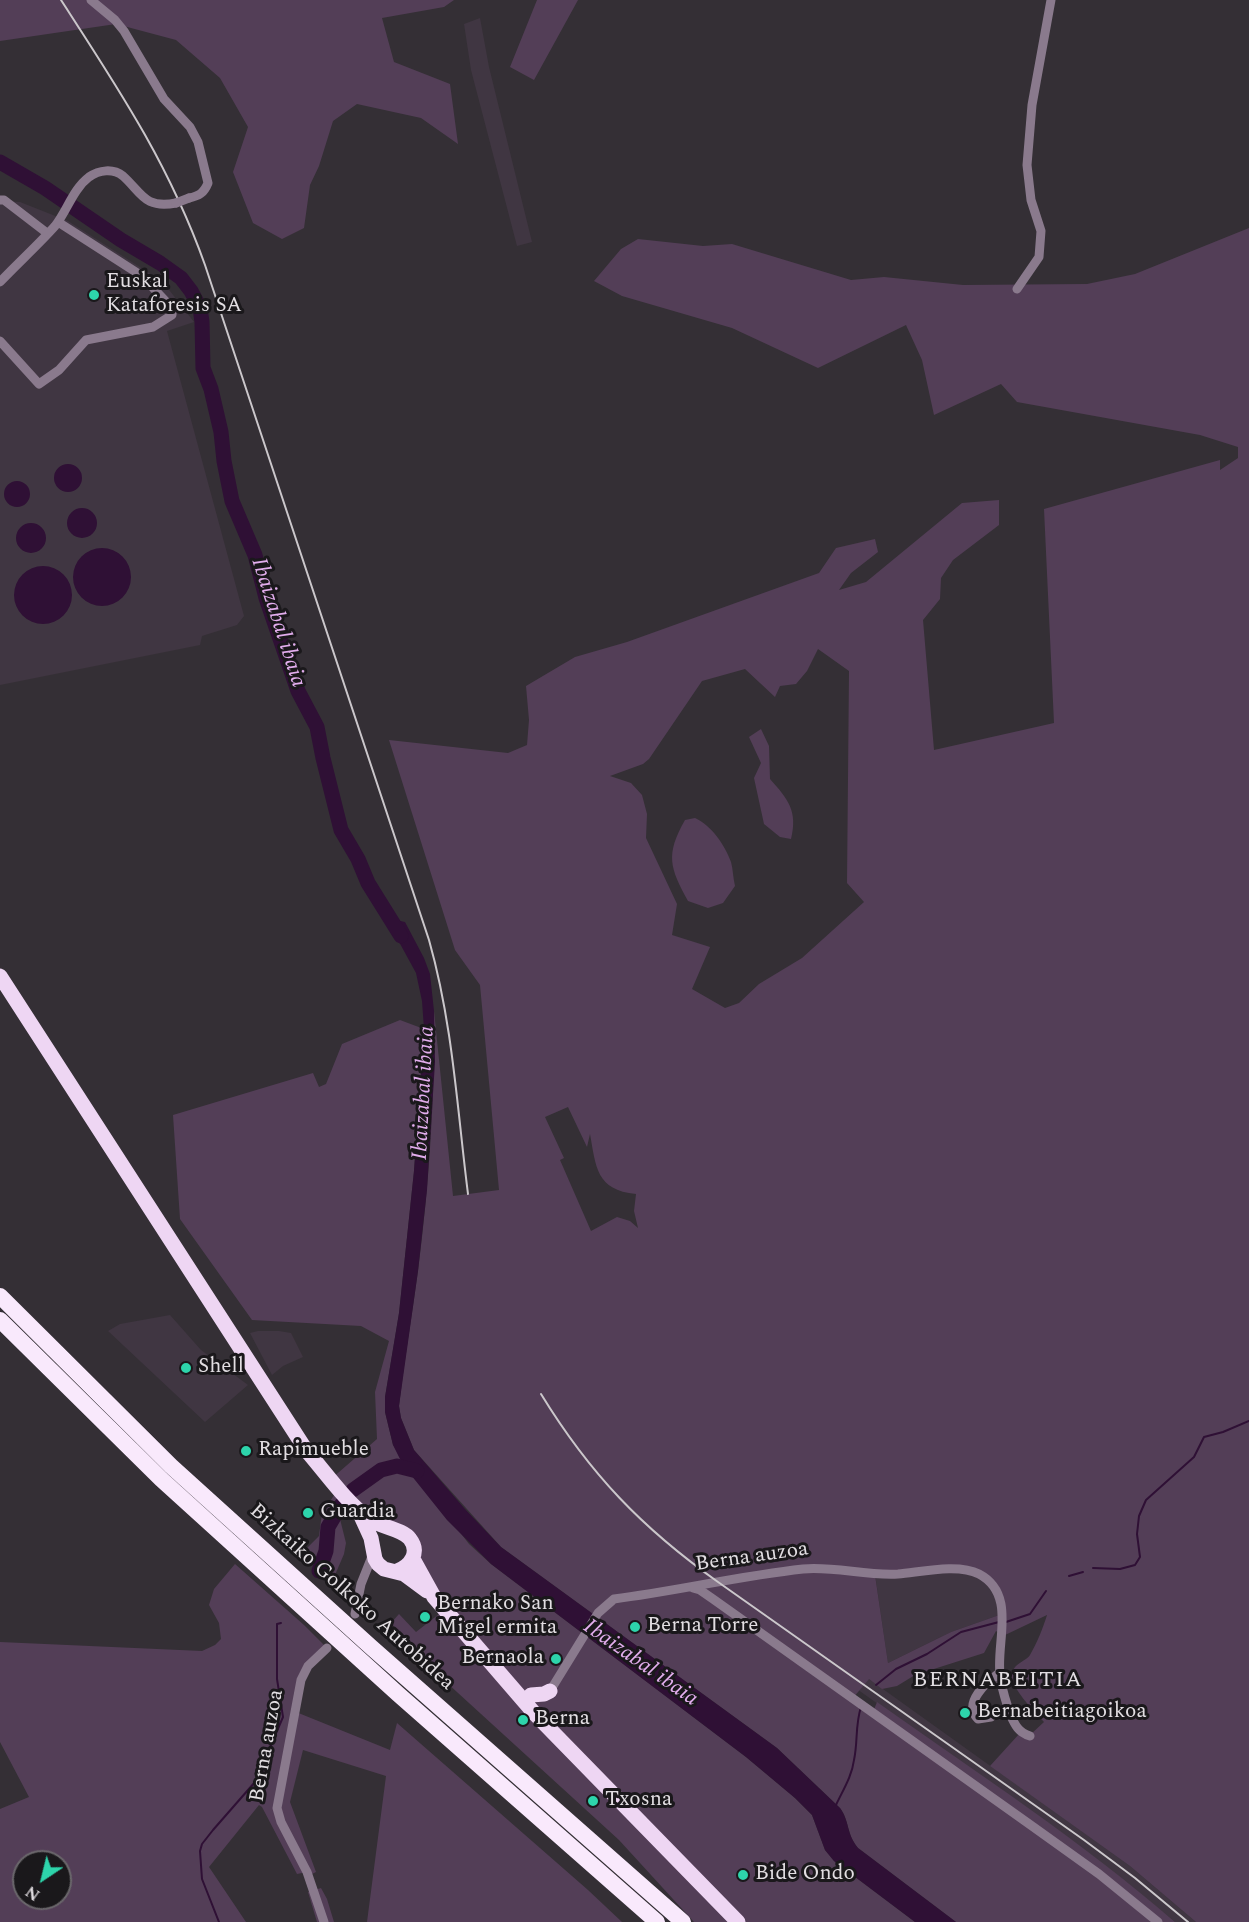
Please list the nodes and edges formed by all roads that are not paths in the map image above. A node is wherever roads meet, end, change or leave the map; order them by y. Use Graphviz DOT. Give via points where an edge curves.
graph roads {
  1 [pos="91,0"];
  2 [pos="1051,0"];
  3 [pos="0,200"];
  4 [pos="60,218"];
  5 [pos="48,233"];
  6 [pos="0,282"];
  7 [pos="1017,289"];
  8 [pos="0,341"];
  9 [pos="0,976"];
  10 [pos="0,1296"];
  11 [pos="0,1320"];
  12 [pos="357,1509"];
  13 [pos="394,1531"];
  14 [pos="374,1549"];
  15 [pos="412,1559"];
  16 [pos="390,1570"];
  17 [pos="688,1588"];
  18 [pos="361,1592"];
  19 [pos="434,1597"];
  20 [pos="355,1614"];
  21 [pos="327,1648"];
  22 [pos="500,1673"];
  23 [pos="999,1673"];
  24 [pos="550,1691"];
  25 [pos="531,1695"];
  26 [pos="541,1707"];
  27 [pos="990,1717"];
  28 [pos="555,1736"];
  29 [pos="1030,1736"];
  30 [pos="324,1922"];
  31 [pos="657,1922"];
  32 [pos="683,1922"];
  33 [pos="738,1922"];
  34 [pos="1158,1922"];
  1 -- 4 [label="street, bridge" via="124,31 164,99 190,127 198,142 208,183 198,196 159,204 138,194 123,177 110,170 98,171 87,178"];
  2 -- 7 [label="street" via="1032,105 1027,165 1031,200 1041,231 1039,256"];
  3 -- 5 [label="street"];
  4 -- 5 [label="street"];
  4 -- 8 [label="street" via="142,276 172,308 172,315 153,327 86,340 59,370 39,384"];
  5 -- 6 [label="street"];
  9 -- 12 [label="highway" via="306,1450"];
  10 -- 32 [label="highway, Bizkaiko Golkoko Autobidea" via="171,1466"];
  11 -- 31 [label="highway, Bizkaiko Golkoko Autobidea" via="160,1479"];
  12 -- 13 [label="highway"];
  12 -- 14 [label="highway"];
  13 -- 14 [label="highway" via="381,1535"];
  13 -- 15 [label="highway" via="411,1540"];
  14 -- 16 [label="highway" via="375,1559"];
  14 -- 18 [label="street"];
  15 -- 16 [label="highway" via="409,1565"];
  15 -- 19 [label="highway"];
  16 -- 18 [label="street" via="368,1580"];
  16 -- 19 [label="highway"];
  17 -- 23 [label="street, Berna auzoa" via="804,1569 875,1574 969,1570 980,1574 999,1595 1003,1636"];
  17 -- 24 [label="street, Berna auzoa" via="614,1599 598,1613"];
  17 -- 34 [label="street" via="700,1590 873,1712 1099,1874"];
  18 -- 20 [label="street"];
  19 -- 22 [label="highway"];
  21 -- 30 [label="street, Berna auzoa" via="308,1666 301,1680 277,1808 280,1822 307,1872"];
  22 -- 25 [label="highway"];
  22 -- 28 [label="highway"];
  23 -- 27 [label="street" via="981,1688 973,1709 978,1719"];
  23 -- 29 [label="street" via="1014,1722 1022,1734"];
  24 -- 25 [label="highway"];
  24 -- 26 [label="highway"];
  25 -- 26 [label="highway"];
  26 -- 28 [label="highway"];
  28 -- 33 [label="highway"];
}
